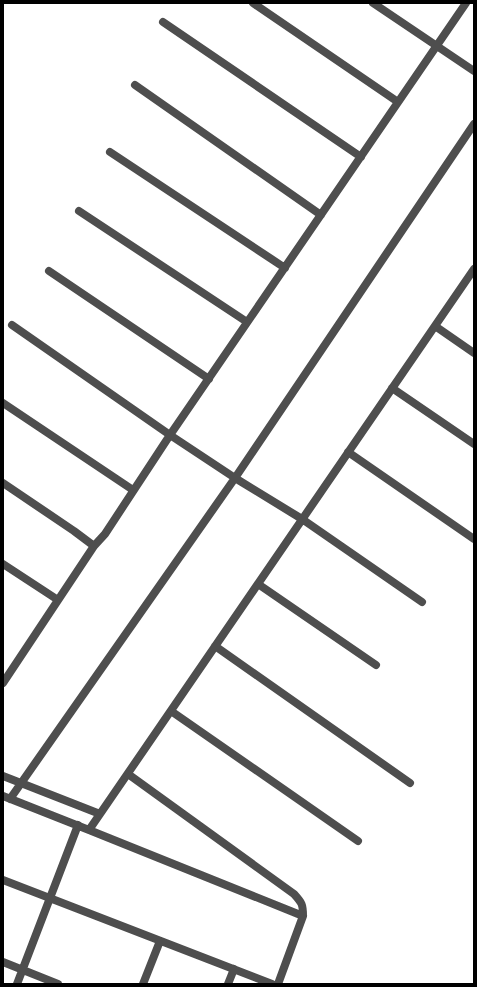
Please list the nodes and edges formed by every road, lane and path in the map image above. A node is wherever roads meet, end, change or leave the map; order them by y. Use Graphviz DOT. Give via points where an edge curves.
graph roads {
  1 [pos="253,3"];
  2 [pos="373,3"];
  3 [pos="466,3"];
  4 [pos="163,22"];
  5 [pos="436,46"];
  6 [pos="474,71"];
  7 [pos="135,84"];
  8 [pos="398,102"];
  9 [pos="474,124"];
  10 [pos="110,152"];
  11 [pos="361,157"];
  12 [pos="79,211"];
  13 [pos="321,215"];
  14 [pos="285,268"];
  15 [pos="474,269"];
  16 [pos="49,271"];
  17 [pos="247,322"];
  18 [pos="12,325"];
  19 [pos="435,326"];
  20 [pos="474,353"];
  21 [pos="209,379"];
  22 [pos="392,388"];
  23 [pos="3,403"];
  24 [pos="170,435"];
  25 [pos="474,444"];
  26 [pos="348,452"];
  27 [pos="235,478"];
  28 [pos="3,483"];
  29 [pos="133,490"];
  30 [pos="302,519"];
  31 [pos="474,539"];
  32 [pos="94,546"];
  33 [pos="3,564"];
  34 [pos="258,584"];
  35 [pos="58,600"];
  36 [pos="422,602"];
  37 [pos="215,646"];
  38 [pos="376,665"];
  39 [pos="3,683"];
  40 [pos="171,711"];
  41 [pos="128,774"];
  42 [pos="3,776"];
  43 [pos="21,783"];
  44 [pos="410,783"];
  45 [pos="6,798"];
  46 [pos="100,814"];
  47 [pos="78,826"];
  48 [pos="90,830"];
  49 [pos="358,841"];
  50 [pos="3,880"];
  51 [pos="50,898"];
  52 [pos="303,916"];
  53 [pos="160,941"];
  54 [pos="3,962"];
  55 [pos="23,969"];
  56 [pos="234,969"];
  57 [pos="17,984"];
  58 [pos="58,984"];
  59 [pos="143,984"];
  60 [pos="228,984"];
  61 [pos="272,984"];
  62 [pos="278,984"];
  1 -- 8 [label="street"];
  2 -- 5 [label="street"];
  3 -- 5 [label="street"];
  4 -- 11 [label="street"];
  5 -- 6 [label="street"];
  5 -- 8 [label="street"];
  7 -- 13 [label="street"];
  8 -- 11 [label="street"];
  9 -- 27 [label="street"];
  10 -- 14 [label="street"];
  11 -- 13 [label="street"];
  12 -- 17 [label="street"];
  13 -- 14 [label="street"];
  14 -- 17 [label="street"];
  15 -- 19 [label="street"];
  16 -- 21 [label="street"];
  17 -- 21 [label="street"];
  18 -- 24 [label="street"];
  19 -- 20 [label="street"];
  19 -- 22 [label="street"];
  21 -- 24 [label="street"];
  22 -- 25 [label="street"];
  22 -- 26 [label="street"];
  23 -- 29 [label="street"];
  24 -- 27 [label="street"];
  24 -- 29 [label="street"];
  26 -- 30 [label="street"];
  26 -- 31 [label="street"];
  27 -- 30 [label="street"];
  27 -- 43 [label="street"];
  28 -- 32 [label="street"];
  29 -- 32 [label="street"];
  30 -- 34 [label="street"];
  30 -- 36 [label="street"];
  32 -- 35 [label="street"];
  33 -- 35 [label="street"];
  34 -- 37 [label="street"];
  34 -- 38 [label="street"];
  35 -- 39 [label="street"];
  37 -- 40 [label="street"];
  37 -- 44 [label="street"];
  40 -- 41 [label="street"];
  40 -- 49 [label="street"];
  41 -- 46 [label="street"];
  41 -- 52 [label="street" via="294,894 303,906"];
  42 -- 43 [label="street"];
  43 -- 45 [label="street"];
  43 -- 46 [label="street"];
  45 -- 47 [label="street"];
  46 -- 48 [label="street"];
  47 -- 48 [label="street"];
  47 -- 51 [label="street"];
  48 -- 52 [label="street"];
  50 -- 51 [label="street"];
  51 -- 53 [label="street"];
  51 -- 55 [label="street"];
  52 -- 62 [label="street"];
  53 -- 56 [label="street"];
  53 -- 59 [label="street"];
  54 -- 55 [label="street"];
  55 -- 57 [label="street"];
  55 -- 58 [label="street"];
  56 -- 60 [label="street"];
  56 -- 61 [label="street"];
}
